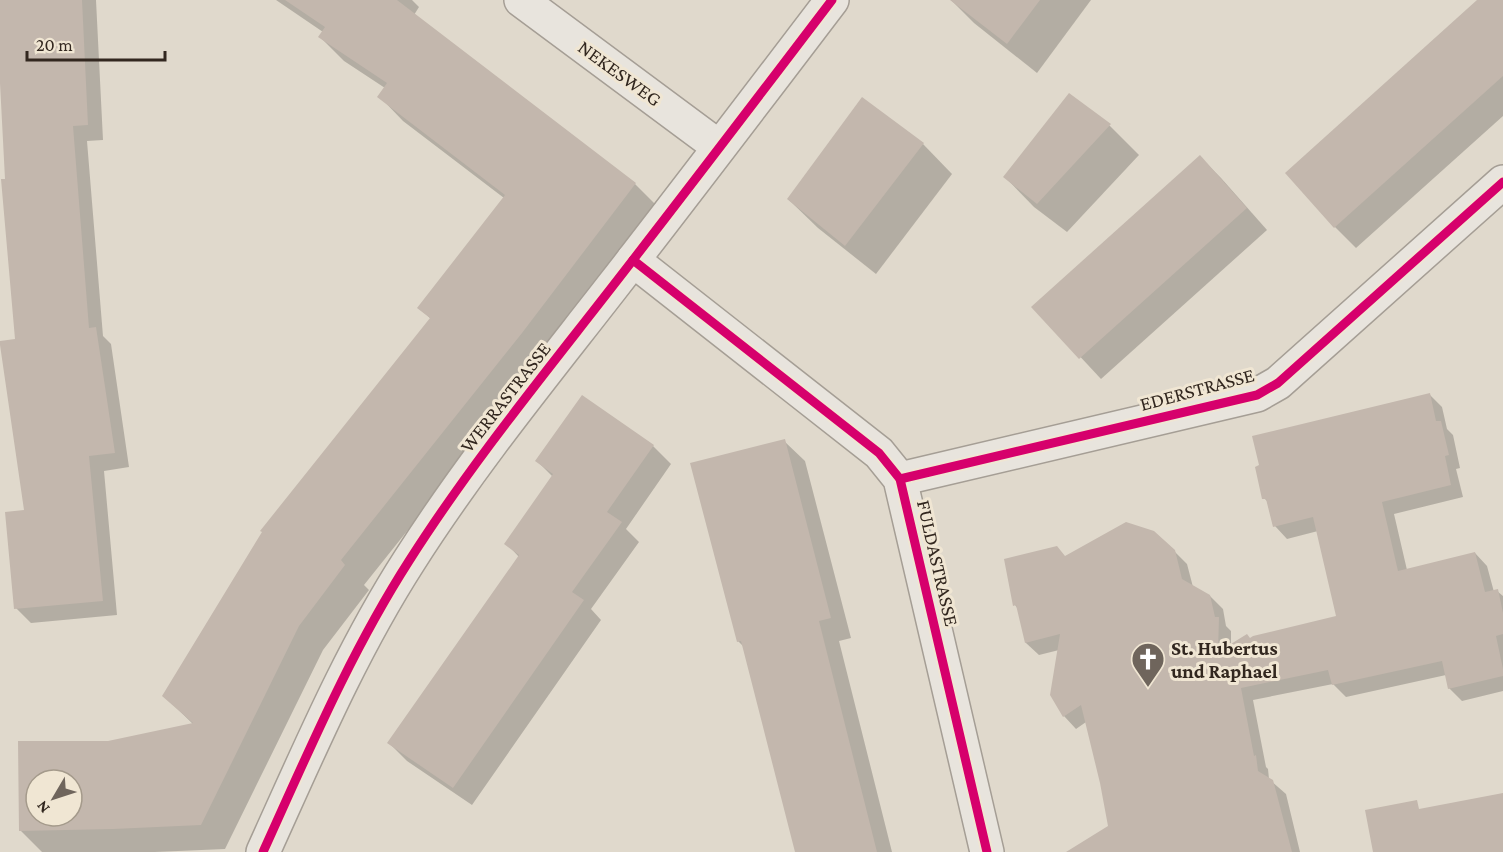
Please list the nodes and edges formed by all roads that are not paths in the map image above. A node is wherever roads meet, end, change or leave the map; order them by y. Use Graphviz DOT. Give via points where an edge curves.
graph roads {
  1 [pos="521,0"];
  2 [pos="832,0"];
  3 [pos="720,147"];
  4 [pos="1503,182"];
  5 [pos="633,260"];
  6 [pos="900,479"];
  7 [pos="263,852"];
  8 [pos="987,852"];
  1 -- 3 [label="street, NEKESWEG"];
  2 -- 3 [label="street, WERRASTRASSE"];
  3 -- 5 [label="street, WERRASTRASSE"];
  4 -- 6 [label="street, EDERSTRASSE" via="1278,383 1257,395"];
  5 -- 6 [label="street, FULDASTRASSE" via="879,453"];
  5 -- 7 [label="street, WERRASTRASSE" via="477,461 409,562 363,639"];
  6 -- 8 [label="street, FULDASTRASSE"];
}
